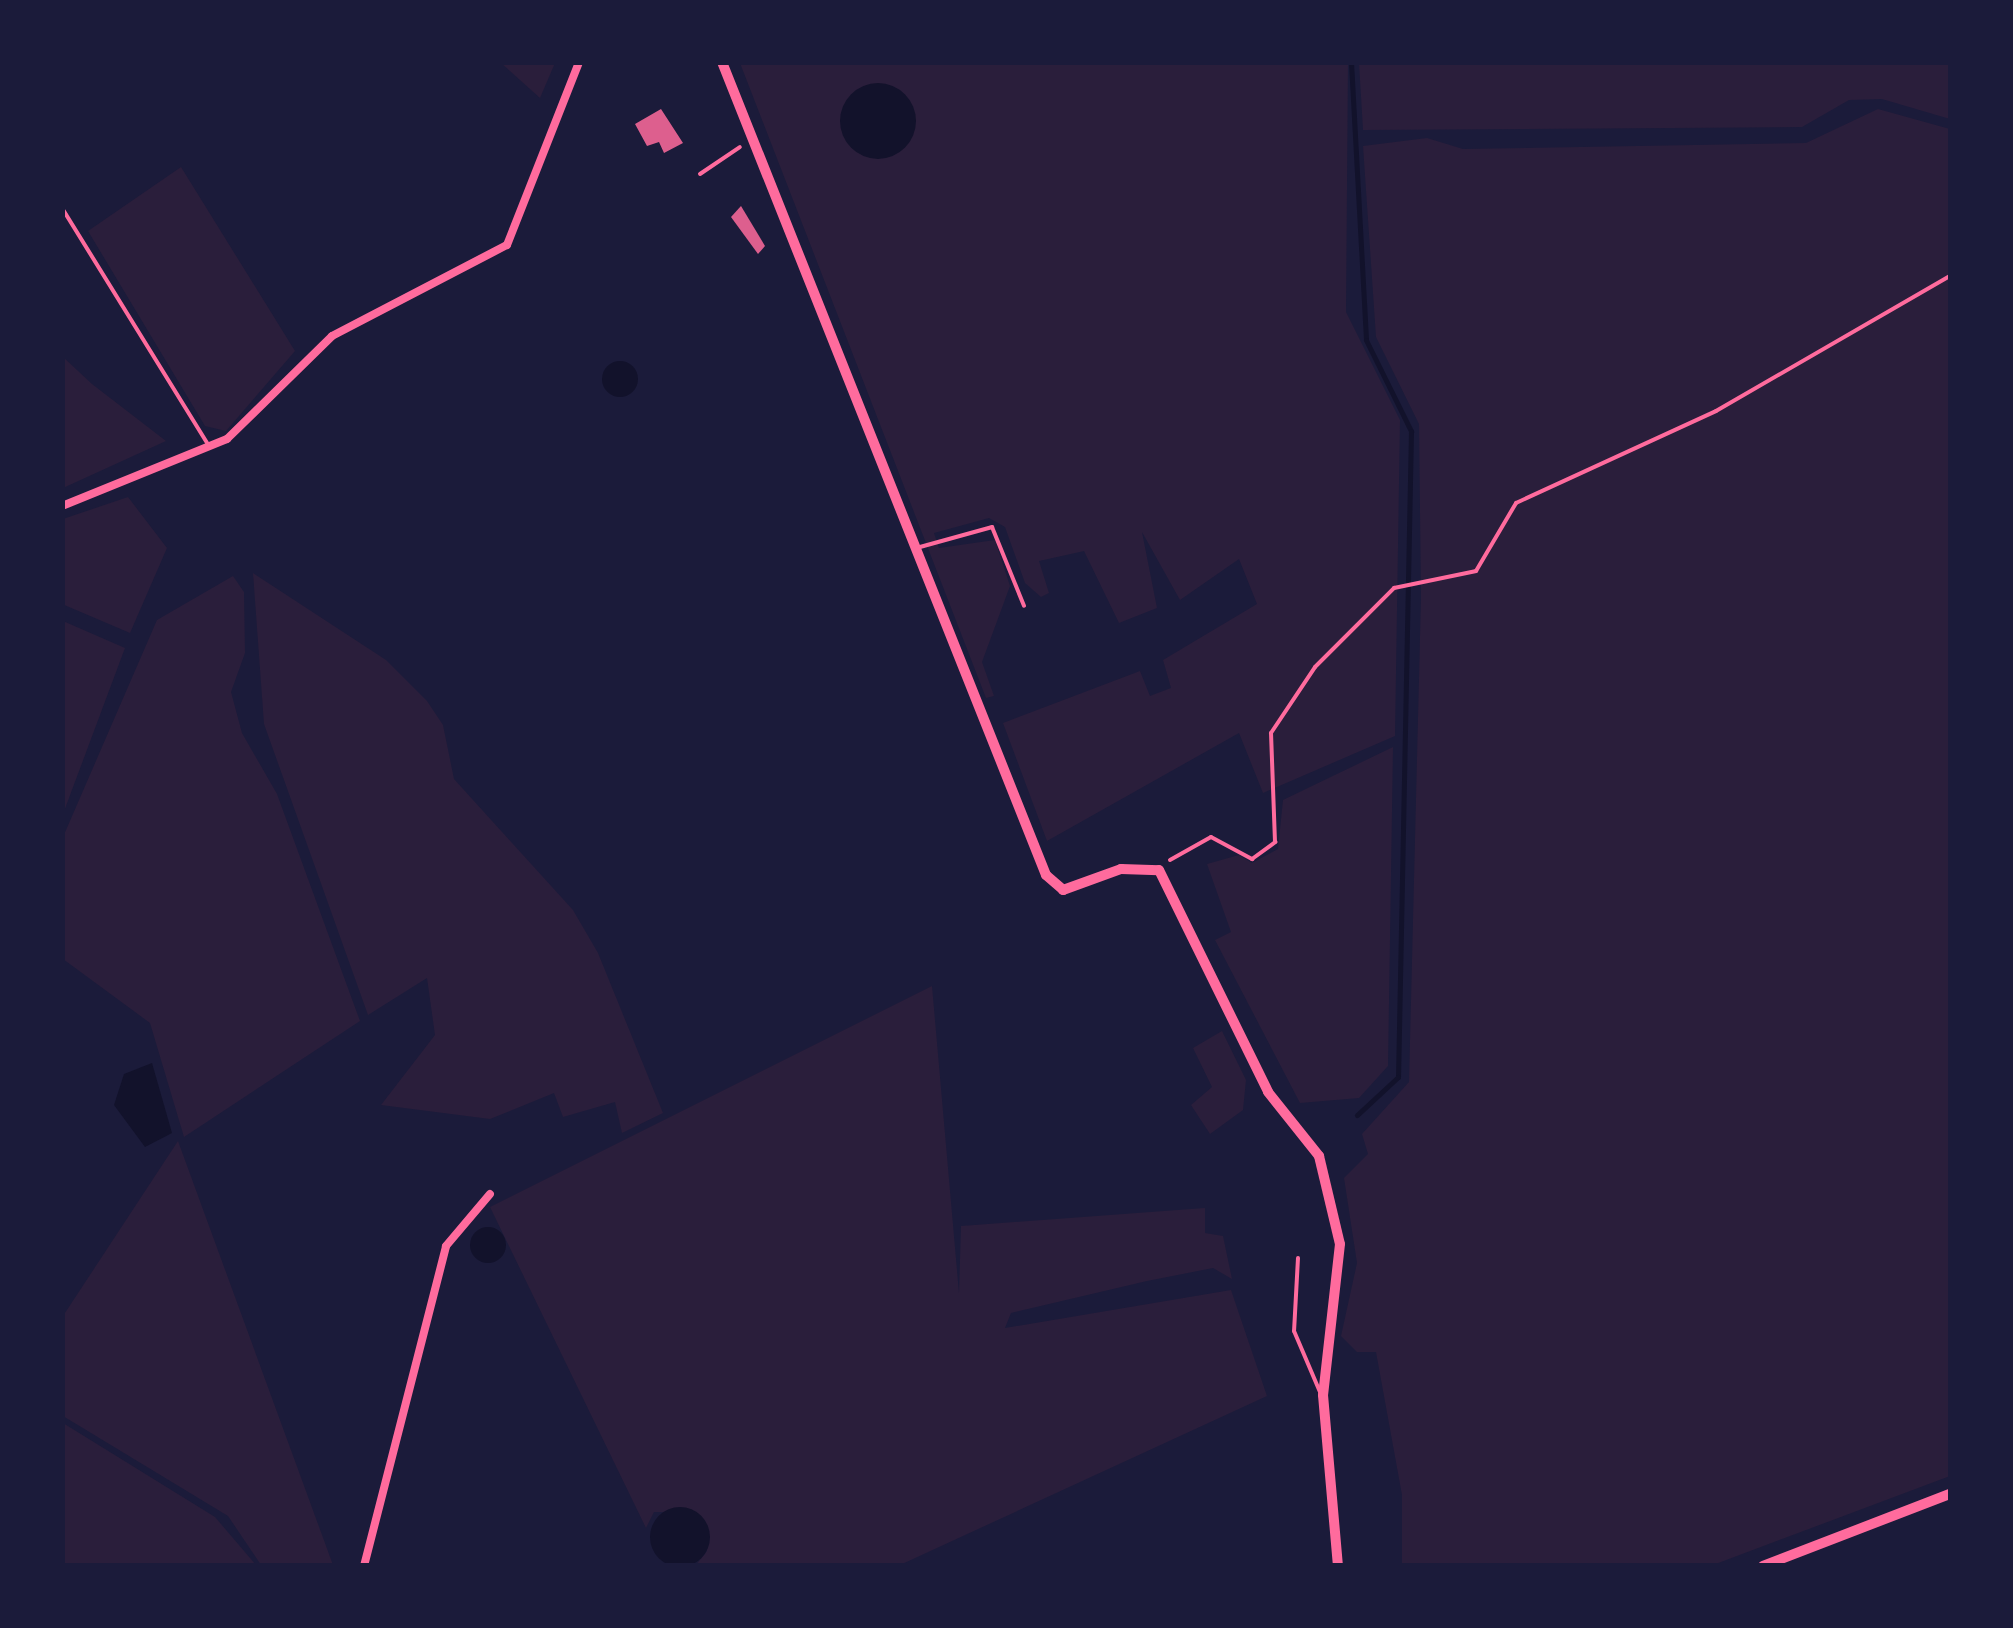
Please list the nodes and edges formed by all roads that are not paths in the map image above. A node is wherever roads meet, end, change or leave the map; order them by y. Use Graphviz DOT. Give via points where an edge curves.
graph roads {
  1 [pos="579,62"];
  2 [pos="722,62"];
  3 [pos="62,208"];
  4 [pos="209,446"];
  5 [pos="62,506"];
  6 [pos="916,549"];
  7 [pos="1024,606"];
  8 [pos="490,1194"];
  9 [pos="1298,1258"];
  10 [pos="1323,1396"];
  11 [pos="1950,1494"];
  12 [pos="364,1566"];
  13 [pos="1338,1566"];
  14 [pos="1763,1566"];
  1 -- 4 [label="street" via="507,245 332,336"];
  2 -- 6 [label="street"];
  3 -- 4 [label="lane"];
  4 -- 5 [label="street"];
  6 -- 7 [label="lane" via="992,527"];
  6 -- 10 [label="street" via="1046,875 1063,890 1122,869 1159,870 1268,1092 1319,1156 1340,1244"];
  8 -- 12 [label="street" via="446,1246"];
  9 -- 10 [label="lane" via="1294,1331"];
  10 -- 13 [label="street"];
  11 -- 14 [label="street"];
}
